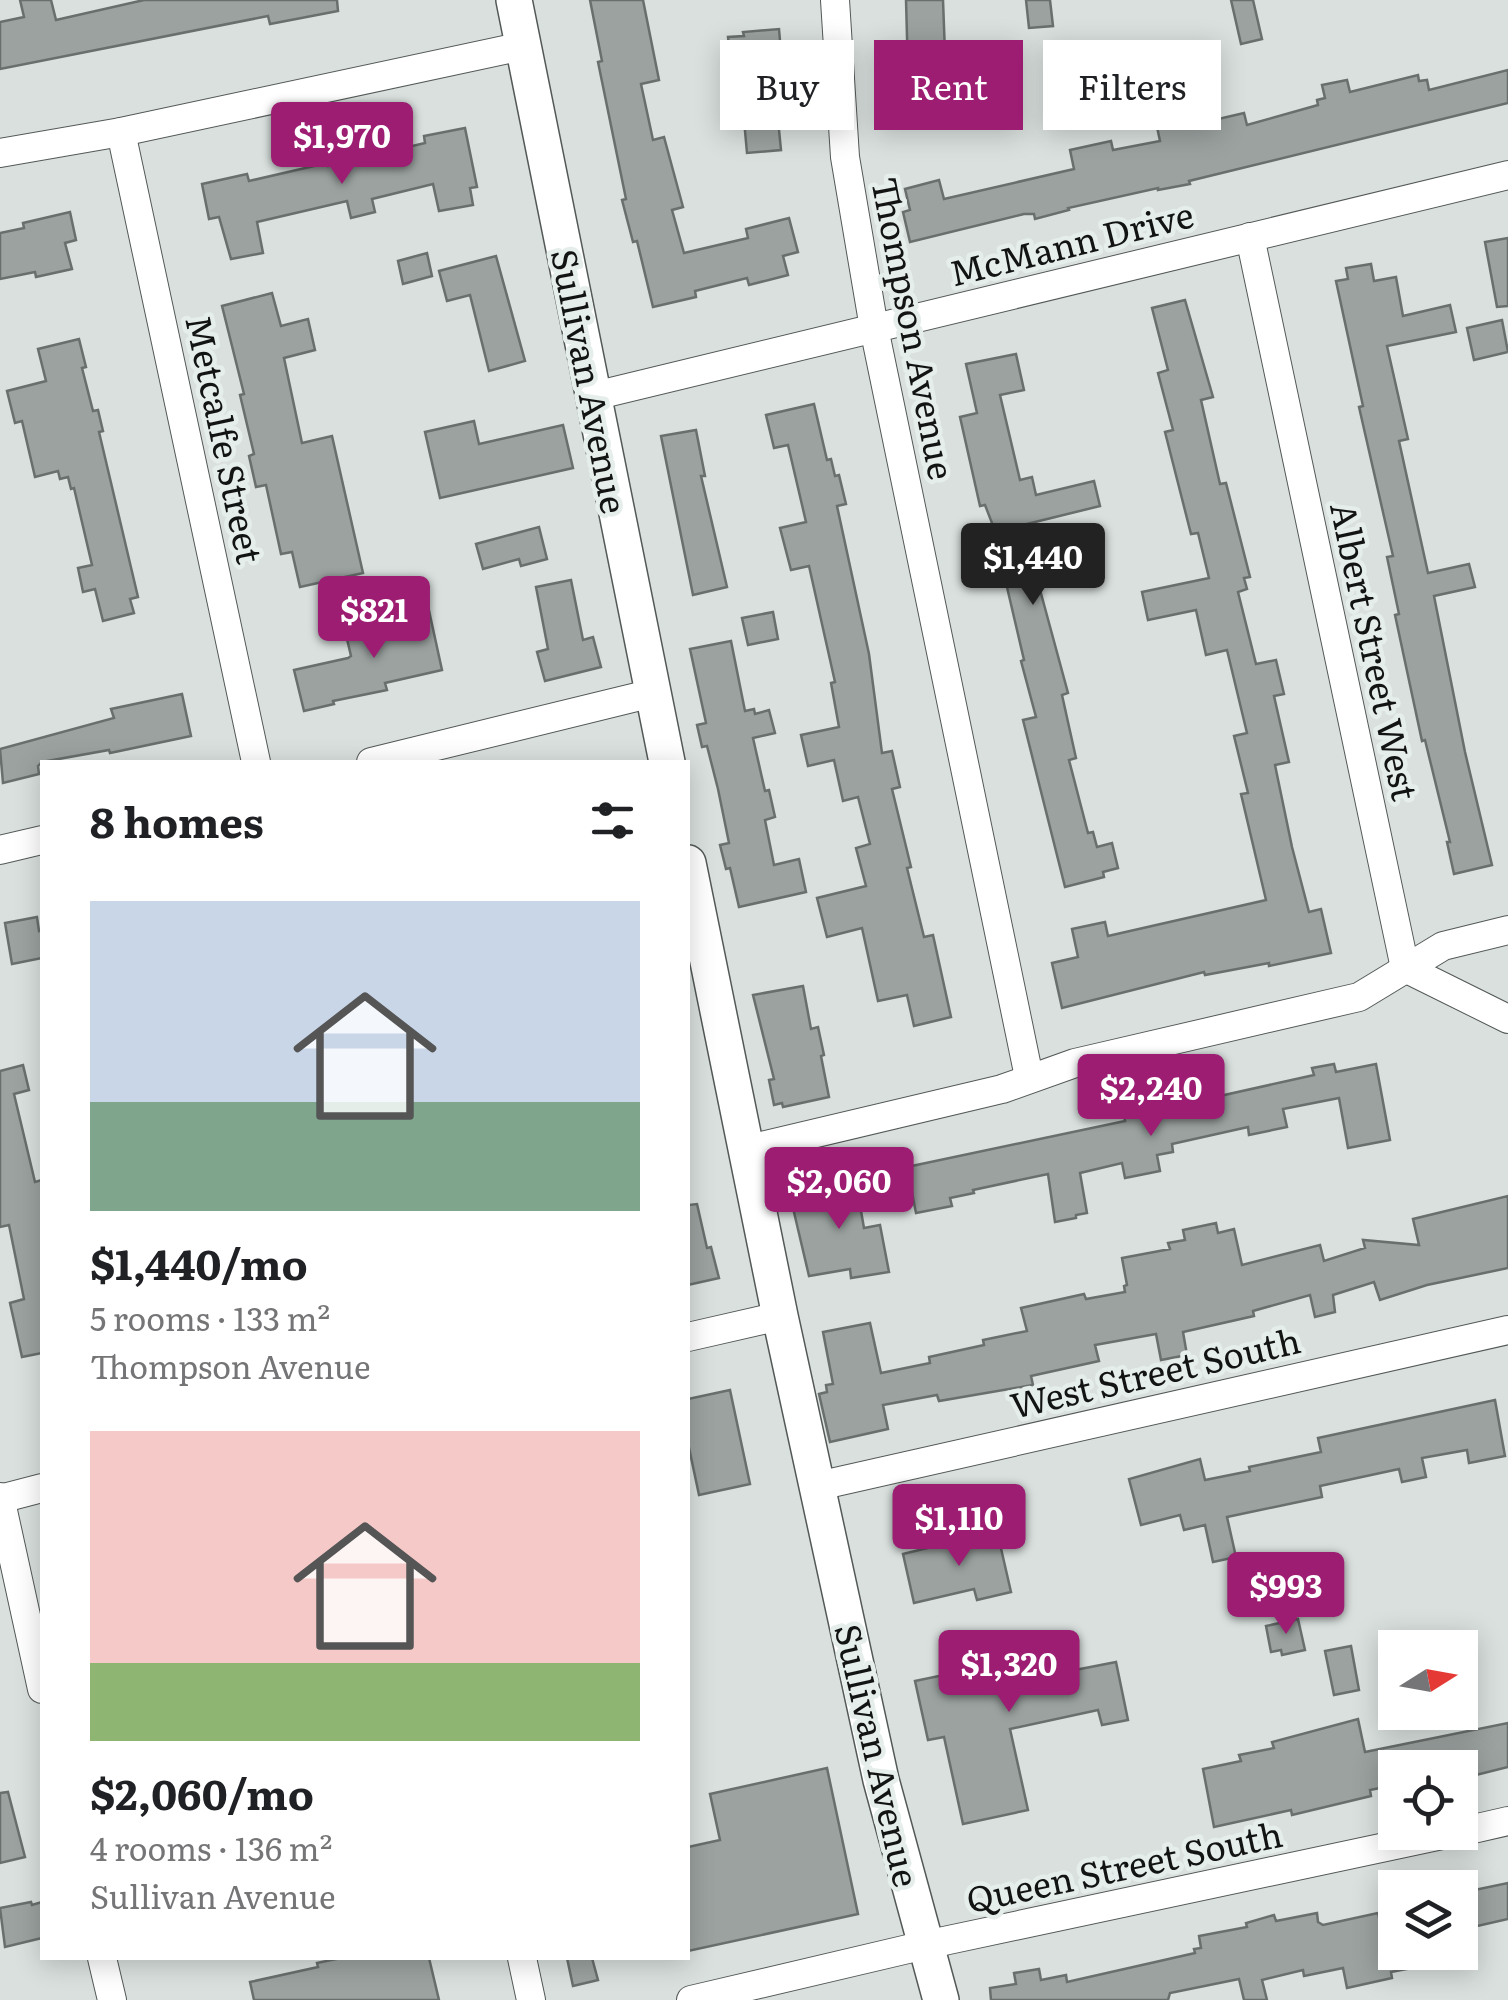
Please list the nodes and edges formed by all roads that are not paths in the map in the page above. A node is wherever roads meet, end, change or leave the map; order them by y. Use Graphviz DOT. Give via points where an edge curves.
graph roads {
  1 [pos="514,0"];
  2 [pos="835,0"];
  3 [pos="523,46"];
  4 [pos="121,132"];
  5 [pos="0,153"];
  6 [pos="1508,175"];
  7 [pos="1250,237"];
  8 [pos="874,328"];
  9 [pos="594,396"];
  10 [pos="653,693"];
  11 [pos="256,760"];
  12 [pos="379,760"];
  13 [pos="667,760"];
  14 [pos="40,840"];
  15 [pos="0,850"];
  16 [pos="690,873"];
  17 [pos="1508,930"];
  18 [pos="1405,968"];
  19 [pos="1508,1019"];
  20 [pos="1029,1078"];
  21 [pos="745,1150"];
  22 [pos="780,1316"];
  23 [pos="1508,1330"];
  24 [pos="690,1337"];
  25 [pos="818,1486"];
  26 [pos="40,1488"];
  27 [pos="0,1498"];
  28 [pos="40,1679"];
  29 [pos="1508,1822"];
  30 [pos="1478,1828"];
  31 [pos="1378,1849"];
  32 [pos="925,1946"];
  33 [pos="102,1960"];
  34 [pos="522,1960"];
  35 [pos="112,2000"];
  36 [pos="531,2000"];
  37 [pos="691,2000"];
  38 [pos="940,2000"];
  1 -- 3 [label="street, Sullivan Avenue"];
  2 -- 8 [label="street, Thompson Avenue" via="845,157"];
  3 -- 4 [label="street"];
  3 -- 9 [label="street, Sullivan Avenue"];
  4 -- 5 [label="street"];
  4 -- 11 [label="street, Metcalfe Street"];
  6 -- 7 [label="street, McMann Drive"];
  7 -- 8 [label="street, McMann Drive"];
  7 -- 18 [label="street, Albert Street West"];
  8 -- 9 [label="street, McMann Drive"];
  8 -- 20 [label="street, Thompson Avenue"];
  9 -- 10 [label="street, Sullivan Avenue"];
  10 -- 12 [label="street"];
  10 -- 13 [label="street, Sullivan Avenue"];
  14 -- 15 [label="street"];
  16 -- 21 [label="street, Sullivan Avenue"];
  17 -- 18 [label="street" via="1443,946"];
  18 -- 19 [label="street"];
  18 -- 20 [label="street" via="1358,997"];
  20 -- 21 [label="street"];
  21 -- 22 [label="street, Sullivan Avenue"];
  22 -- 24 [label="street"];
  22 -- 25 [label="street, Sullivan Avenue"];
  23 -- 25 [label="street, West Street South"];
  25 -- 32 [label="street, Sullivan Avenue" via="881,1780"];
  26 -- 27 [label="street"];
  27 -- 28 [label="street"];
  29 -- 30 [label="street, Queen Street South"];
  31 -- 32 [label="street, Queen Street South"];
  32 -- 37 [label="street, Queen Street South"];
  32 -- 38 [label="street, Sullivan Avenue"];
  33 -- 35 [label="street"];
  34 -- 36 [label="street"];
}
